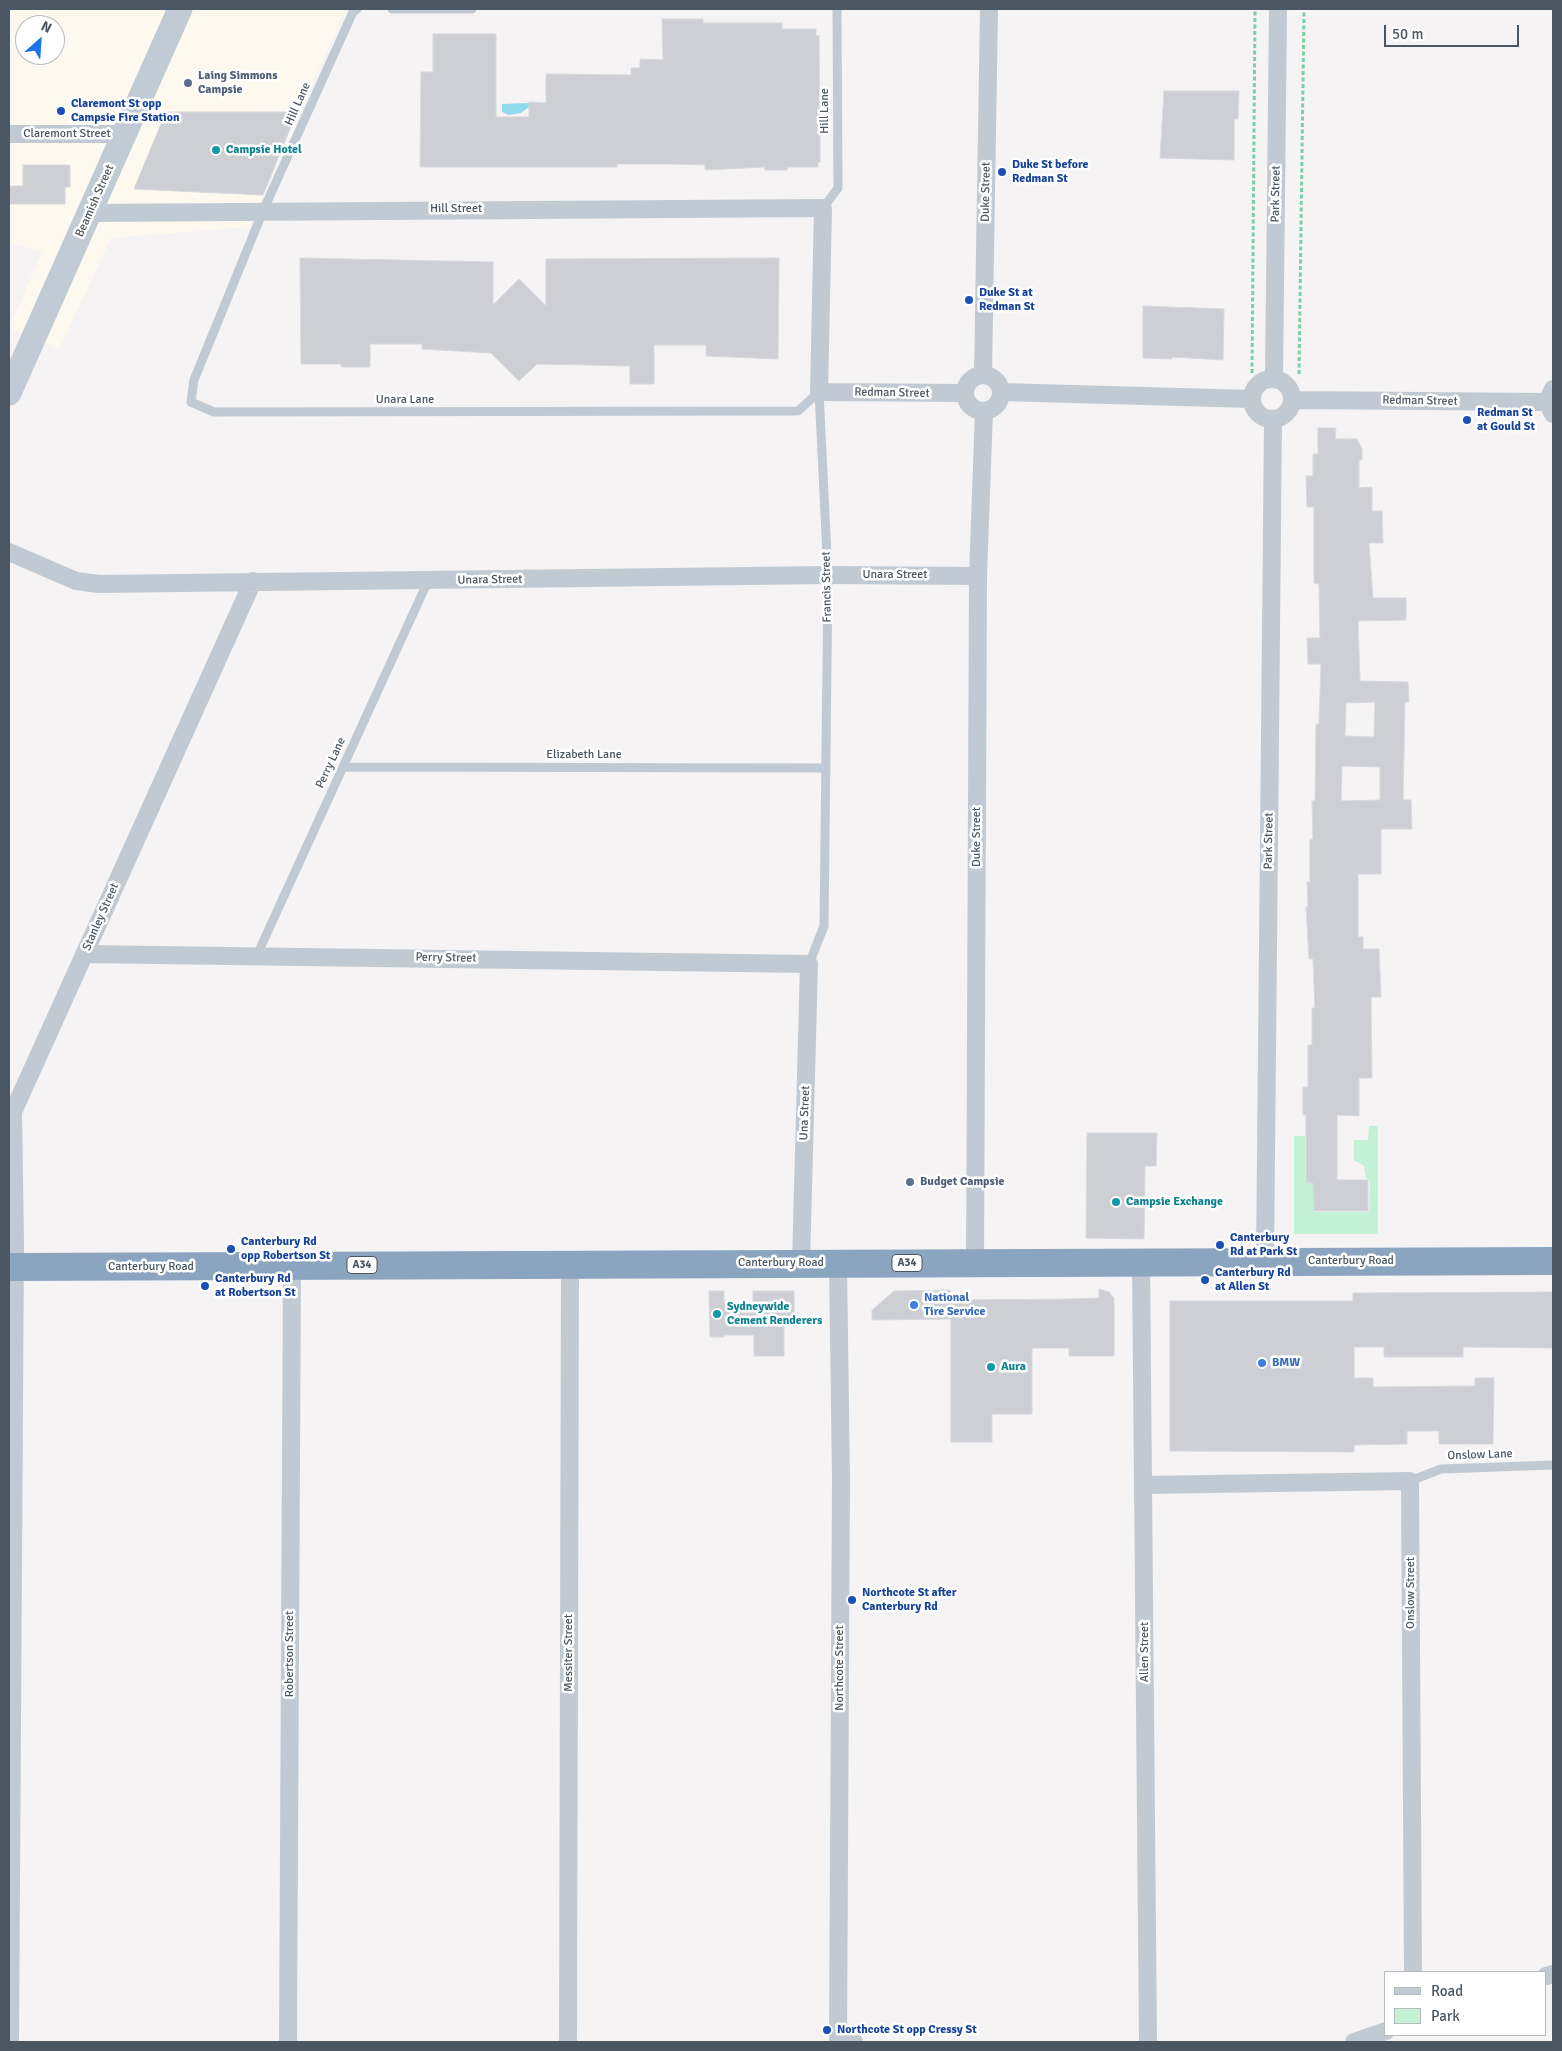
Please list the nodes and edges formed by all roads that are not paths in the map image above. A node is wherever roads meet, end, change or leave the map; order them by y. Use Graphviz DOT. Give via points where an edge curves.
graph roads {
  1 [pos="180,9"];
  2 [pos="357,9"];
  3 [pos="392,9"];
  4 [pos="472,9"];
  5 [pos="837,9"];
  6 [pos="989,9"];
  7 [pos="1278,9"];
  8 [pos="9,134"];
  9 [pos="125,134"];
  10 [pos="823,208"];
  11 [pos="263,211"];
  12 [pos="89,213"];
  13 [pos="983,375"];
  14 [pos="1274,379"];
  15 [pos="819,392"];
  16 [pos="1001,392"];
  17 [pos="9,393"];
  18 [pos="964,393"];
  19 [pos="1252,399"];
  20 [pos="1292,400"];
  21 [pos="1551,402"];
  22 [pos="984,412"];
  23 [pos="1274,420"];
  24 [pos="9,552"];
  25 [pos="828,575"];
  26 [pos="978,576"];
  27 [pos="254,581"];
  28 [pos="428,581"];
  29 [pos="343,768"];
  30 [pos="826,768"];
  31 [pos="84,954"];
  32 [pos="257,955"];
  33 [pos="809,964"];
  34 [pos="1553,1261"];
  35 [pos="975,1262"];
  36 [pos="1142,1262"];
  37 [pos="1265,1262"];
  38 [pos="801,1263"];
  39 [pos="838,1263"];
  40 [pos="570,1264"];
  41 [pos="292,1266"];
  42 [pos="12,1267"];
  43 [pos="1553,1465"];
  44 [pos="1410,1481"];
  45 [pos="1144,1485"];
  46 [pos="1413,1971"];
  47 [pos="1384,2032"];
  48 [pos="838,2037"];
  49 [pos="10,2042"];
  50 [pos="288,2042"];
  51 [pos="568,2042"];
  52 [pos="854,2042"];
  53 [pos="1148,2042"];
  54 [pos="1354,2042"];
  1 -- 9 [label="main road, Beamish Street"];
  2 -- 11 [label="lane, Hill Lane"];
  3 -- 4 [label="lane"];
  5 -- 10 [label="lane, Hill Lane" via="838,188"];
  6 -- 13 [label="street, Duke Street"];
  7 -- 14 [label="street, Park Street"];
  8 -- 9 [label="street, Claremont Street"];
  9 -- 12 [label="main road, Beamish Street"];
  10 -- 11 [label="street, Hill Street"];
  10 -- 15 [label="street, Francis Street"];
  11 -- 12 [label="street, Hill Street"];
  11 -- 15 [label="lane, Unara Lane" via="194,380 191,402 214,412 798,411"];
  12 -- 17 [label="main road, Beamish Street"];
  13 -- 16 [label="street" via="997,382"];
  13 -- 18 [label="street" via="972,379"];
  14 -- 19 [label="street" via="1256,387"];
  14 -- 20 [label="street" via="1286,384"];
  15 -- 18 [label="street, Redman Street"];
  15 -- 25 [label="lane, Francis Street"];
  16 -- 19 [label="street"];
  16 -- 22 [label="street" via="994,408"];
  18 -- 22 [label="street" via="972,408"];
  19 -- 23 [label="street" via="1256,412"];
  20 -- 21 [label="street, Redman Street"];
  20 -- 23 [label="street" via="1286,415"];
  22 -- 26 [label="street, Duke Street"];
  23 -- 37 [label="street, Park Street"];
  24 -- 27 [label="street, Unara Street" via="76,581 99,584"];
  25 -- 26 [label="street, Unara Street"];
  25 -- 28 [label="street, Unara Street"];
  25 -- 30 [label="lane, Francis Street"];
  26 -- 35 [label="street, Duke Street"];
  27 -- 28 [label="street, Unara Street"];
  27 -- 31 [label="street, Stanley Street"];
  28 -- 29 [label="lane, Perry Lane"];
  29 -- 30 [label="lane, Elizabeth Lane"];
  29 -- 32 [label="lane, Perry Lane"];
  30 -- 33 [label="lane, Francis Street" via="824,926"];
  31 -- 32 [label="street, Perry Street"];
  31 -- 42 [label="street, Stanley Street" via="13,1112"];
  32 -- 33 [label="street, Perry Street"];
  33 -- 38 [label="street, Una Street"];
  34 -- 37 [label="highway, Canterbury Road / A34"];
  35 -- 36 [label="highway, Canterbury Road / A34"];
  35 -- 39 [label="highway, Canterbury Road / A34"];
  36 -- 37 [label="highway, Canterbury Road / A34"];
  36 -- 45 [label="street, Allen Street"];
  38 -- 39 [label="highway, Canterbury Road / A34"];
  38 -- 40 [label="highway, Canterbury Road / A34"];
  39 -- 48 [label="street, Northcote Street" via="841,1480"];
  40 -- 41 [label="highway, Canterbury Road / A34"];
  40 -- 51 [label="street, Messiter Street"];
  41 -- 42 [label="highway, Canterbury Road / A34"];
  41 -- 50 [label="street, Robertson Street"];
  42 -- 49 [label="street, Stanley Street"];
  43 -- 44 [label="lane, Onslow Lane" via="1441,1469"];
  44 -- 45 [label="street"];
  44 -- 46 [label="street, Onslow Street"];
  45 -- 53 [label="street, Allen Street"];
  47 -- 54 [label="street"];
  48 -- 52 [label="street"];
}
